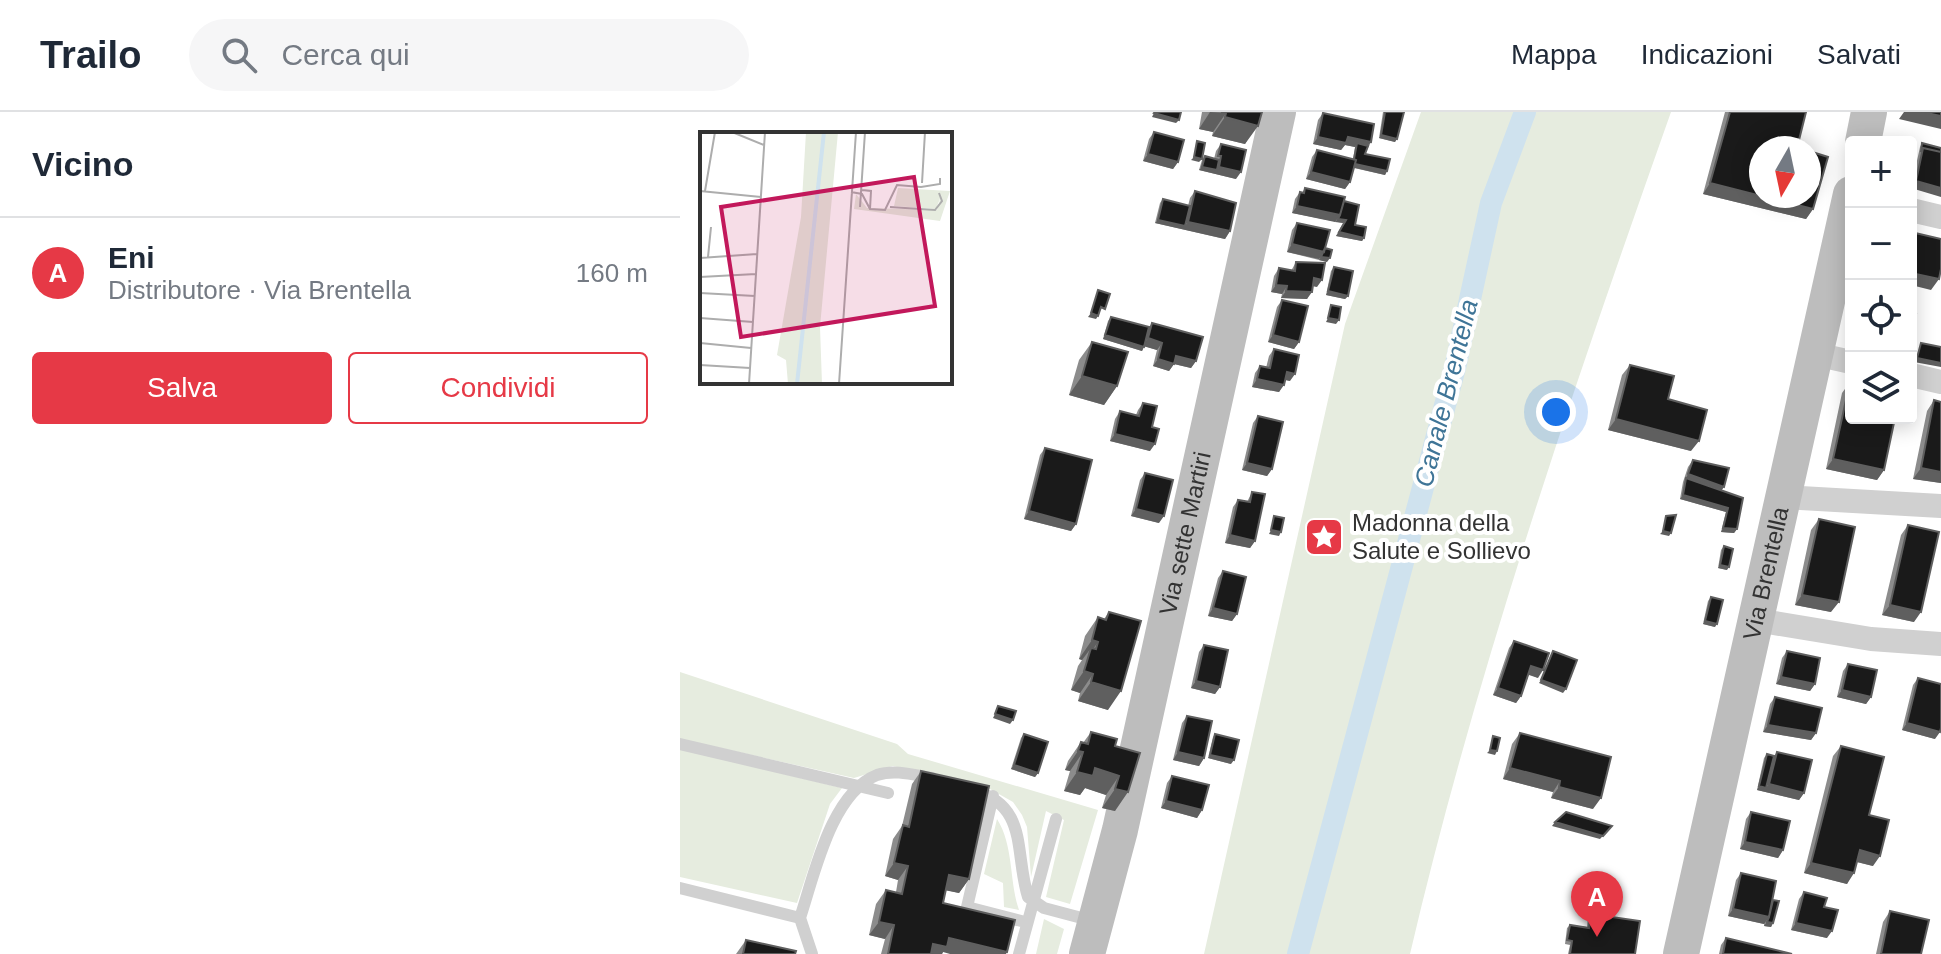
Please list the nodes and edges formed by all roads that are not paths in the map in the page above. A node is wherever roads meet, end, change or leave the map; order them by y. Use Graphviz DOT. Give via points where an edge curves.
graph roads {
  1 [pos="1278,112"];
  2 [pos="1869,112"];
  3 [pos="1864,136"];
  4 [pos="1848,208"];
  5 [pos="1917,211"];
  6 [pos="1941,217"];
  7 [pos="1815,354"];
  8 [pos="1845,361"];
  9 [pos="1917,376"];
  10 [pos="1941,382"];
  11 [pos="1783,497"];
  12 [pos="1941,506"];
  13 [pos="1756,620"];
  14 [pos="1941,644"];
  15 [pos="680,744"];
  16 [pos="949,783"];
  17 [pos="861,787"];
  18 [pos="963,787"];
  19 [pos="888,793"];
  20 [pos="993,796"];
  21 [pos="1056,819"];
  22 [pos="680,888"];
  23 [pos="1035,902"];
  24 [pos="800,918"];
  25 [pos="1025,922"];
  26 [pos="1091,938"];
  27 [pos="812,954"];
  28 [pos="1019,954"];
  29 [pos="1681,954"];
  1 -- 26 [label="main road, Via sette Martiri" via="1120,830"];
  2 -- 3 [label="main road"];
  4 -- 7 [label="main road, Via Brentella"];
  5 -- 6 [label="street"];
  7 -- 8 [label="street"];
  7 -- 11 [label="main road, Via Brentella"];
  9 -- 10 [label="street"];
  11 -- 12 [label="street"];
  11 -- 13 [label="main road, Via Brentella"];
  13 -- 14 [label="street" via="1871,639"];
  13 -- 29 [label="main road, Via Brentella"];
  15 -- 17 [label="lane"];
  16 -- 17 [label="lane" via="897,772 876,776"];
  17 -- 19 [label="lane"];
  17 -- 24 [label="lane" via="831,826"];
  18 -- 20 [label="lane"];
  20 -- 23 [label="lane" via="1012,816 1021,875"];
  20 -- 25 [label="lane" via="967,907"];
  21 -- 23 [label="lane"];
  22 -- 24 [label="lane"];
  23 -- 25 [label="lane"];
  23 -- 26 [label="lane"];
  24 -- 27 [label="lane"];
  25 -- 28 [label="lane"];
}
